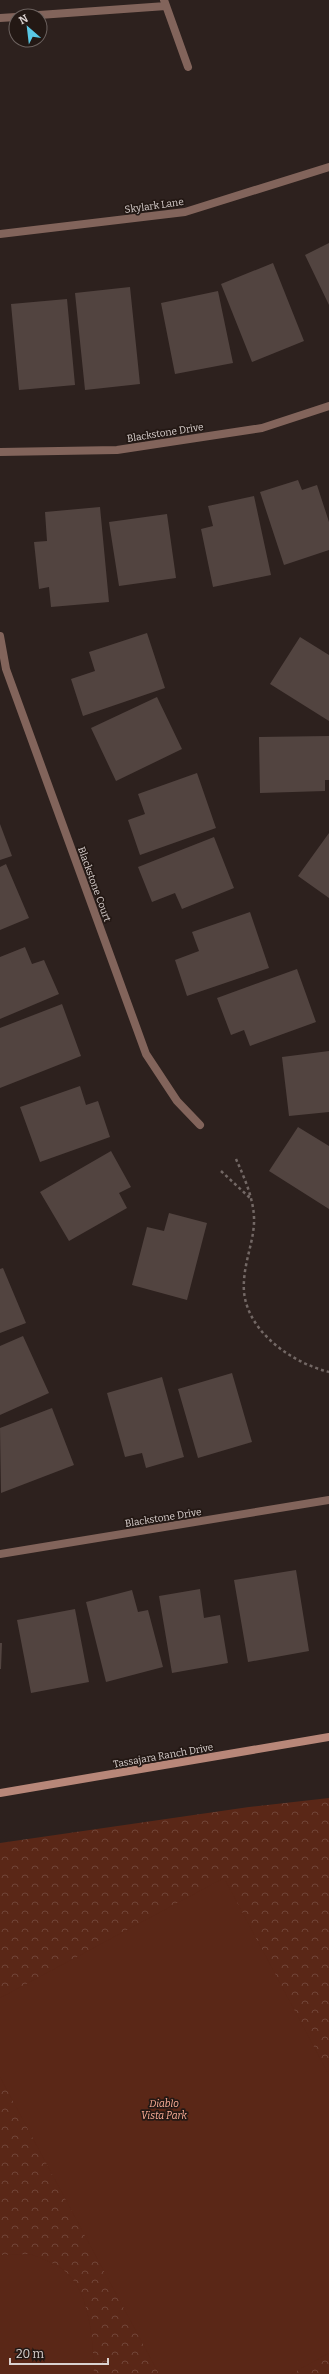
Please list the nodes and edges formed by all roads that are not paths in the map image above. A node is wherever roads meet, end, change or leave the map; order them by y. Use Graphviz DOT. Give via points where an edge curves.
graph roads {
  1 [pos="165,3"];
  2 [pos="48,14"];
  3 [pos="188,68"];
  4 [pos="329,167"];
  5 [pos="0,234"];
  6 [pos="329,406"];
  7 [pos="0,452"];
  8 [pos="0,636"];
  9 [pos="200,1125"];
  10 [pos="329,1500"];
  11 [pos="0,1554"];
  12 [pos="329,1737"];
  13 [pos="0,1793"];
  1 -- 2 [label="street"];
  1 -- 3 [label="street"];
  4 -- 5 [label="street, Skylark Lane" via="184,212"];
  6 -- 7 [label="street, Blackstone Drive" via="262,428 117,450"];
  8 -- 9 [label="street, Blackstone Court" via="6,669 146,1054 177,1101"];
  10 -- 11 [label="street, Blackstone Drive"];
  12 -- 13 [label="street, Tassajara Ranch Drive"];
}
